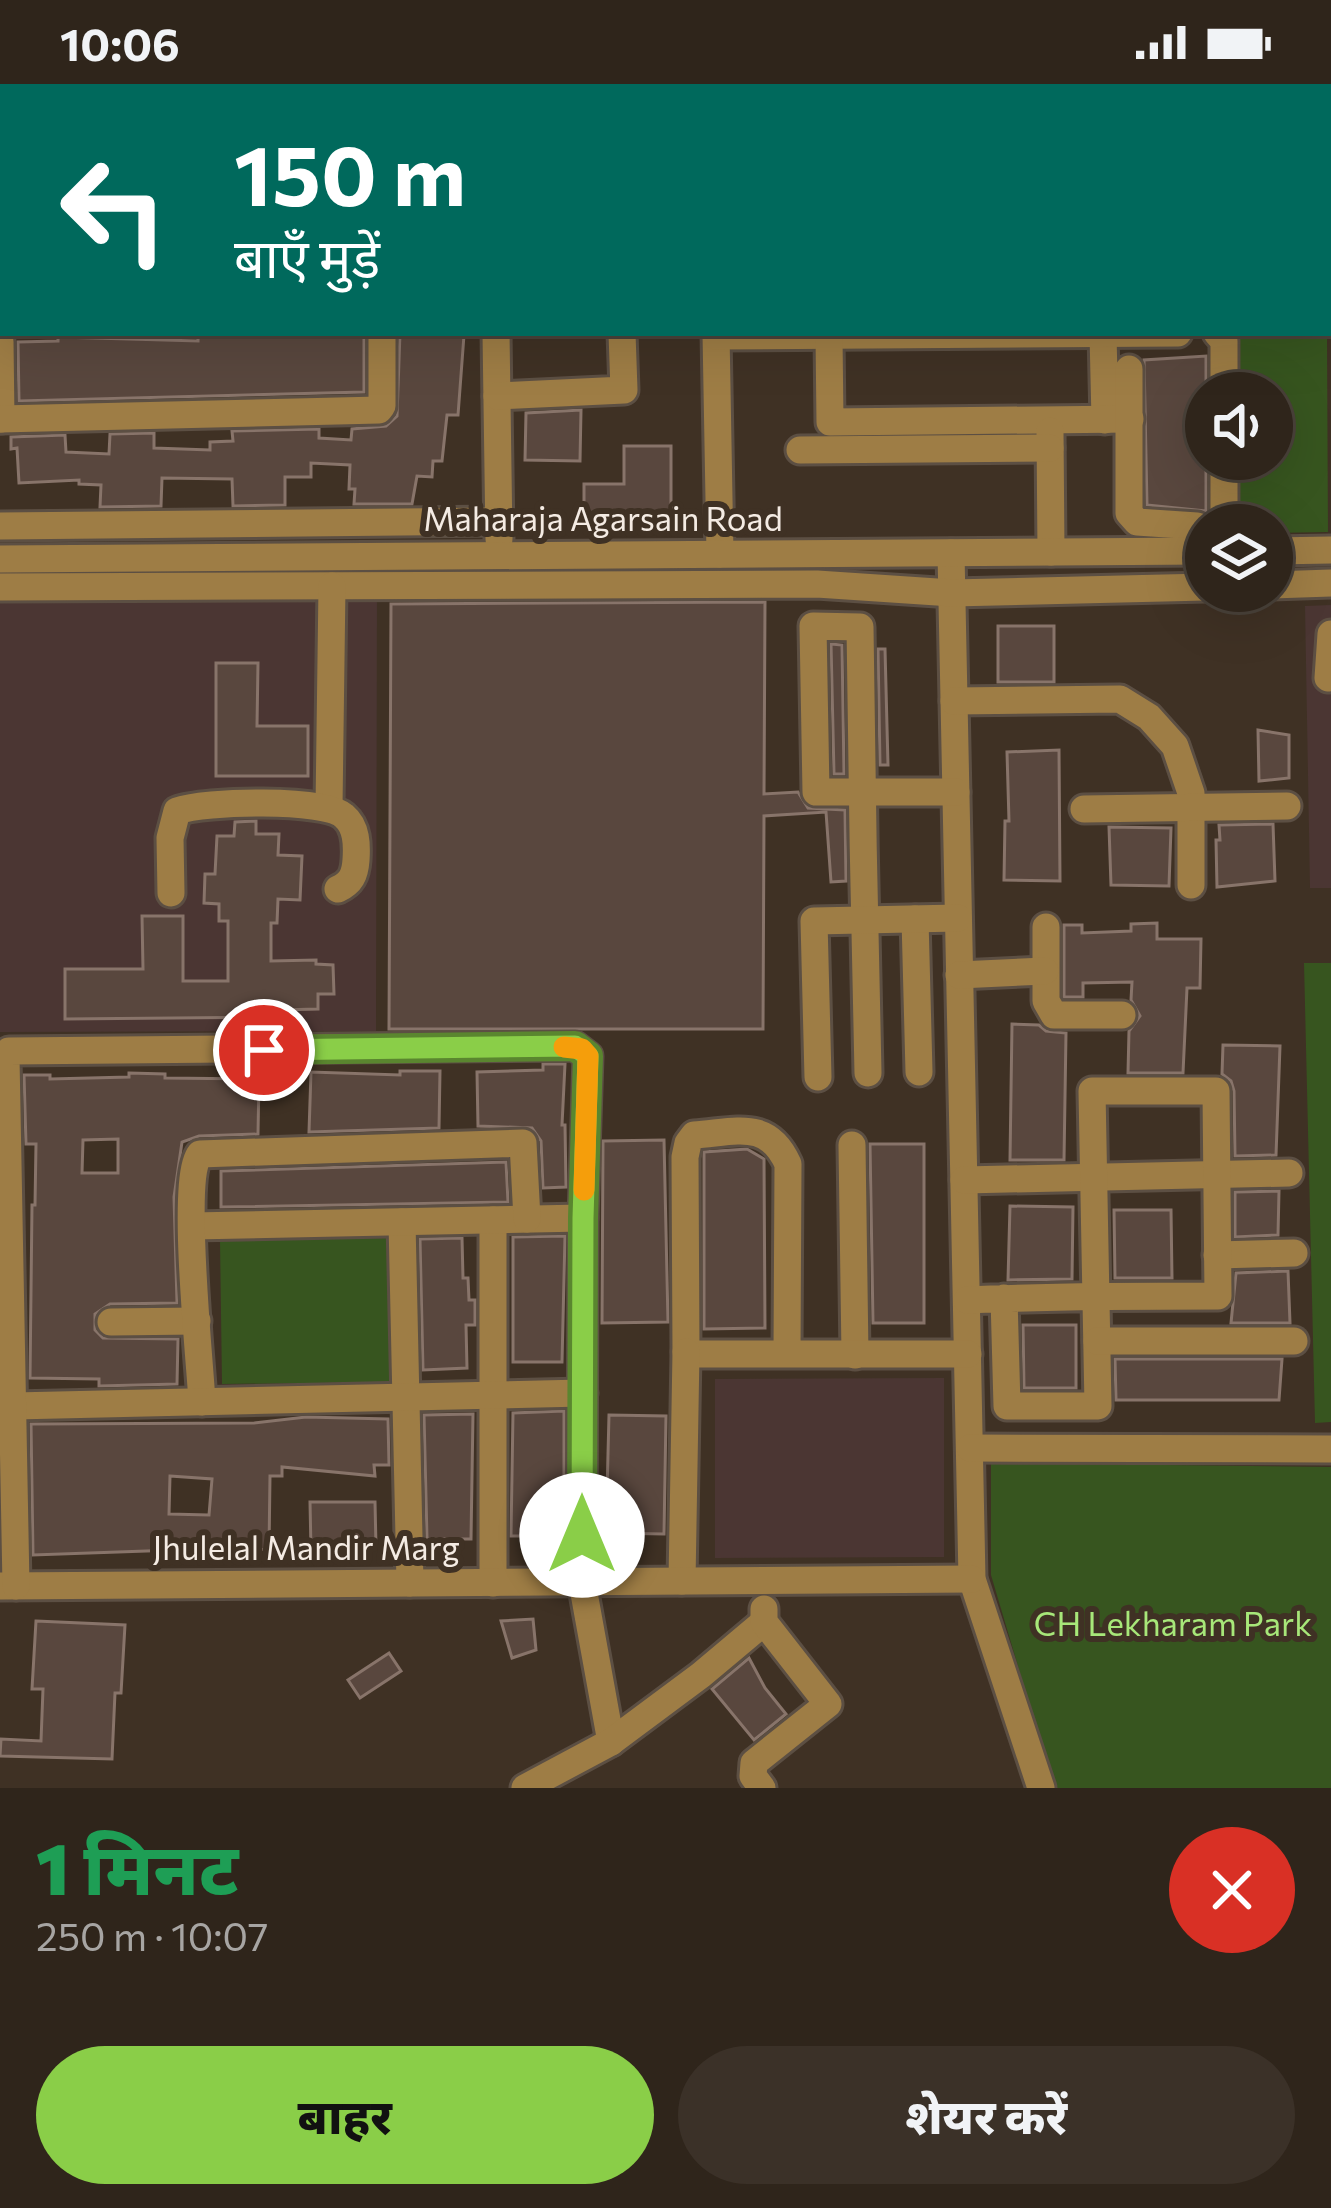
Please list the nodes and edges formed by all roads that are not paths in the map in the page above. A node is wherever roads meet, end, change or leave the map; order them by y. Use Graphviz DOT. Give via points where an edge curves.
graph roads {
  1 [pos="382,336"];
  2 [pos="496,336"];
  3 [pos="622,336"];
  4 [pos="716,336"];
  5 [pos="829,336"];
  6 [pos="1085,336"];
  7 [pos="1220,336"];
  8 [pos="0,342"];
  9 [pos="1129,369"];
  10 [pos="1224,372"];
  11 [pos="496,396"];
  12 [pos="1,419"];
  13 [pos="1118,419"];
  14 [pos="1050,435"];
  15 [pos="800,450"];
  16 [pos="499,521"];
  17 [pos="389,522"];
  18 [pos="278,524"];
  19 [pos="147,525"];
  20 [pos="6,526"];
  21 [pos="1185,530"];
  22 [pos="1185,537"];
  23 [pos="1331,550"];
  24 [pos="1293,551"];
  25 [pos="1051,552"];
  26 [pos="951,553"];
  27 [pos="720,554"];
  28 [pos="499,556"];
  29 [pos="390,557"];
  30 [pos="147,558"];
  31 [pos="278,558"];
  32 [pos="6,559"];
  33 [pos="1331,584"];
  34 [pos="500,585"];
  35 [pos="1293,585"];
  36 [pos="332,586"];
  37 [pos="0,587"];
  38 [pos="1185,587"];
  39 [pos="952,593"];
  40 [pos="1331,634"];
  41 [pos="1328,678"];
  42 [pos="954,700"];
  43 [pos="862,792"];
  44 [pos="956,792"];
  45 [pos="1287,806"];
  46 [pos="329,807"];
  47 [pos="1191,807"];
  48 [pos="1084,808"];
  49 [pos="1191,885"];
  50 [pos="338,890"];
  51 [pos="171,893"];
  52 [pos="958,918"];
  53 [pos="864,920"];
  54 [pos="915,920"];
  55 [pos="1046,927"];
  56 [pos="1045,971"];
  57 [pos="959,975"];
  58 [pos="1122,1016"];
  59 [pos="920,1072"];
  60 [pos="868,1073"];
  61 [pos="818,1077"];
  62 [pos="4,1133"];
  63 [pos="852,1144"];
  64 [pos="1288,1173"];
  65 [pos="1217,1177"];
  66 [pos="964,1180"];
  67 [pos="1093,1180"];
  68 [pos="583,1218"];
  69 [pos="493,1220"];
  70 [pos="527,1220"];
  71 [pos="402,1222"];
  72 [pos="192,1226"];
  73 [pos="1294,1252"];
  74 [pos="1217,1255"];
  75 [pos="1097,1296"];
  76 [pos="1004,1298"];
  77 [pos="967,1300"];
  78 [pos="197,1321"];
  79 [pos="111,1322"];
  80 [pos="1294,1341"];
  81 [pos="1097,1342"];
  82 [pos="686,1352"];
  83 [pos="787,1354"];
  84 [pos="968,1354"];
  85 [pos="855,1355"];
  86 [pos="583,1393"];
  87 [pos="493,1395"];
  88 [pos="406,1397"];
  89 [pos="202,1402"];
  90 [pos="14,1406"];
  91 [pos="970,1448"];
  92 [pos="1331,1449"];
  93 [pos="7,1456"];
  94 [pos="972,1580"];
  95 [pos="682,1581"];
  96 [pos="766,1581"];
  97 [pos="582,1582"];
  98 [pos="410,1583"];
  99 [pos="493,1583"];
  100 [pos="8,1586"];
  101 [pos="764,1622"];
  102 [pos="610,1742"];
  103 [pos="566,1778"];
  104 [pos="525,1788"];
  105 [pos="762,1788"];
  106 [pos="1041,1788"];
  1 -- 12 [label="street" via="379,410"];
  2 -- 11 [label="street"];
  3 -- 11 [label="street" via="623,390"];
  4 -- 27 [label="street"];
  5 -- 14 [label="street" via="830,422"];
  6 -- 13 [label="street"];
  7 -- 10 [label="street"];
  8 -- 12 [label="street"];
  9 -- 13 [label="street"];
  11 -- 16 [label="street"];
  13 -- 14 [label="street"];
  13 -- 21 [label="street" via="1129,513 1137,522"];
  14 -- 15 [label="street"];
  14 -- 25 [label="street"];
  16 -- 17 [label="street"];
  16 -- 28 [label="street"];
  17 -- 18 [label="street"];
  17 -- 29 [label="street"];
  18 -- 19 [label="street"];
  18 -- 31 [label="street"];
  19 -- 20 [label="street"];
  19 -- 30 [label="street"];
  20 -- 32 [label="street"];
  22 -- 25 [label="street, Maharaja Agarsain Road"];
  23 -- 24 [label="street"];
  25 -- 26 [label="street, Maharaja Agarsain Road"];
  26 -- 27 [label="street, Maharaja Agarsain Road"];
  26 -- 39 [label="street"];
  27 -- 28 [label="street, Maharaja Agarsain Road"];
  28 -- 29 [label="street, Maharaja Agarsain Road"];
  28 -- 34 [label="street"];
  29 -- 31 [label="street, Maharaja Agarsain Road"];
  30 -- 31 [label="street, Maharaja Agarsain Road"];
  30 -- 32 [label="street, Maharaja Agarsain Road"];
  33 -- 35 [label="street"];
  34 -- 36 [label="street"];
  34 -- 39 [label="street" via="817,584"];
  36 -- 37 [label="street"];
  36 -- 46 [label="street"];
  38 -- 39 [label="street"];
  39 -- 42 [label="street"];
  40 -- 41 [label="street"];
  42 -- 44 [label="street"];
  42 -- 47 [label="street" via="1120,699 1174,746"];
  43 -- 43 [label="street" via="860,627 813,626 816,792"];
  43 -- 44 [label="street"];
  43 -- 53 [label="street"];
  44 -- 52 [label="street"];
  45 -- 47 [label="street"];
  46 -- 50 [label="street" via="346,818 356,843 352,879"];
  46 -- 51 [label="street" via="177,811"];
  47 -- 48 [label="street"];
  47 -- 49 [label="street"];
  52 -- 54 [label="street"];
  52 -- 57 [label="street"];
  53 -- 54 [label="street"];
  53 -- 60 [label="street"];
  53 -- 61 [label="street" via="814,921"];
  54 -- 59 [label="street"];
  55 -- 56 [label="street"];
  56 -- 57 [label="street"];
  56 -- 58 [label="street" via="1054,1015"];
  57 -- 66 [label="street"];
  62 -- 68 [label="street" via="6,1058 16,1050 575,1046 588,1056"];
  62 -- 90 [label="street"];
  63 -- 85 [label="street"];
  64 -- 65 [label="street"];
  65 -- 67 [label="street"];
  65 -- 67 [label="street" via="1216,1091 1092,1091"];
  65 -- 74 [label="street"];
  66 -- 67 [label="street"];
  66 -- 77 [label="street"];
  67 -- 75 [label="street"];
  68 -- 70 [label="street"];
  68 -- 86 [label="street"];
  69 -- 70 [label="street"];
  69 -- 71 [label="street"];
  69 -- 87 [label="street"];
  70 -- 72 [label="street" via="524,1142 200,1154"];
  71 -- 72 [label="street"];
  71 -- 88 [label="street"];
  72 -- 78 [label="street"];
  73 -- 74 [label="street"];
  74 -- 75 [label="street" via="1218,1296"];
  75 -- 76 [label="street"];
  75 -- 81 [label="street"];
  76 -- 77 [label="street"];
  76 -- 81 [label="street" via="1007,1406 1098,1406"];
  77 -- 84 [label="street"];
  78 -- 79 [label="street"];
  78 -- 89 [label="street"];
  80 -- 81 [label="street"];
  82 -- 83 [label="street"];
  82 -- 83 [label="street" via="688,1143 694,1135 752,1131 769,1135 788,1164"];
  82 -- 95 [label="street"];
  83 -- 85 [label="street"];
  84 -- 85 [label="street"];
  84 -- 91 [label="street"];
  86 -- 87 [label="street"];
  86 -- 97 [label="street"];
  87 -- 88 [label="street"];
  87 -- 99 [label="street"];
  88 -- 89 [label="street"];
  88 -- 98 [label="street"];
  89 -- 90 [label="street"];
  90 -- 93 [label="street"];
  91 -- 92 [label="street"];
  91 -- 94 [label="street"];
  93 -- 100 [label="street"];
  94 -- 96 [label="street, Jhulelal Mandir Marg"];
  94 -- 106 [label="street"];
  95 -- 96 [label="street, Jhulelal Mandir Marg"];
  95 -- 97 [label="street, Jhulelal Mandir Marg"];
  96 -- 101 [label="street"];
  97 -- 99 [label="street, Jhulelal Mandir Marg"];
  97 -- 102 [label="street"];
  98 -- 99 [label="street, Jhulelal Mandir Marg"];
  98 -- 100 [label="street, Jhulelal Mandir Marg"];
  101 -- 102 [label="street"];
  101 -- 105 [label="street" via="828,1704 754,1763"];
  102 -- 103 [label="street"];
  103 -- 104 [label="street"];
}
